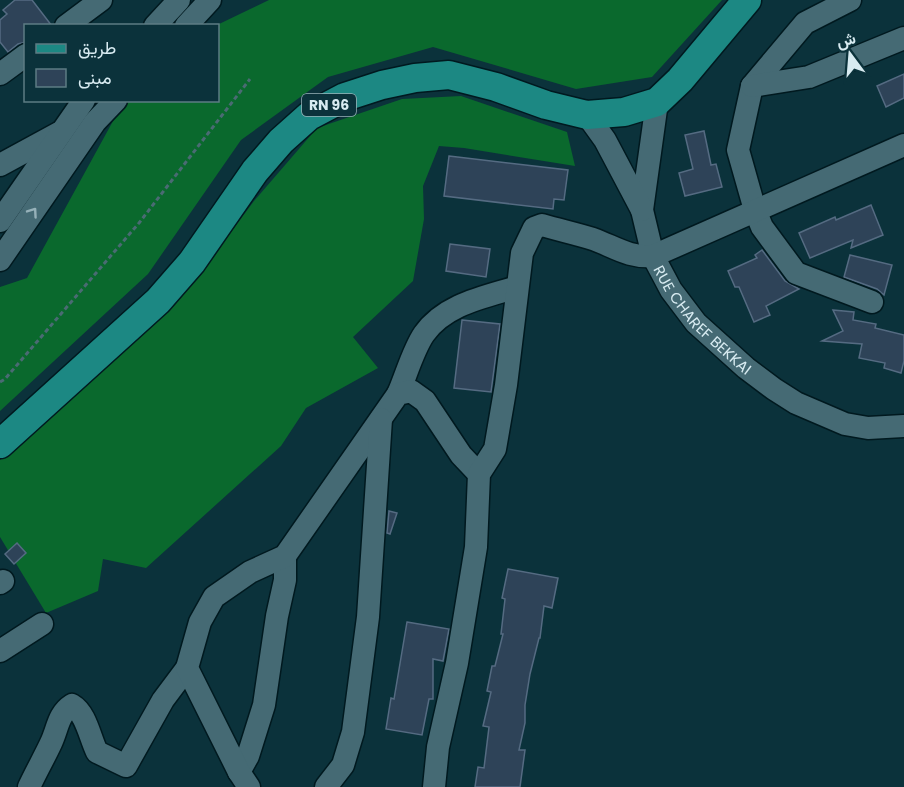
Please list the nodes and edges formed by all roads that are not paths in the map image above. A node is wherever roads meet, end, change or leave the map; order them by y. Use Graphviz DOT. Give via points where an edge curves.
graph roads {
  1 [pos="101,0"];
  2 [pos="179,0"];
  3 [pos="210,0"];
  4 [pos="747,0"];
  5 [pos="850,0"];
  6 [pos="69,24"];
  7 [pos="157,24"];
  8 [pos="188,24"];
  9 [pos="904,38"];
  10 [pos="24,56"];
  11 [pos="0,74"];
  12 [pos="752,86"];
  13 [pos="83,102"];
  14 [pos="114,102"];
  15 [pos="657,102"];
  16 [pos="588,115"];
  17 [pos="95,122"];
  18 [pos="63,130"];
  19 [pos="904,145"];
  20 [pos="0,165"];
  21 [pos="639,198"];
  22 [pos="755,210"];
  23 [pos="0,221"];
  24 [pos="653,256"];
  25 [pos="0,260"];
  26 [pos="517,287"];
  27 [pos="872,302"];
  28 [pos="398,394"];
  29 [pos="381,417"];
  30 [pos="904,426"];
  31 [pos="0,444"];
  32 [pos="479,474"];
  33 [pos="285,556"];
  34 [pos="42,624"];
  35 [pos="0,651"];
  36 [pos="187,668"];
  37 [pos="244,780"];
  38 [pos="29,787"];
  39 [pos="326,787"];
  40 [pos="434,787"];
  1 -- 6 [label="street"];
  2 -- 7 [label="street"];
  3 -- 8 [label="street"];
  4 -- 15 [label="main road, RN 96"];
  5 -- 12 [label="street" via="805,22"];
  9 -- 12 [label="street" via="808,76"];
  10 -- 11 [label="street"];
  12 -- 22 [label="street" via="738,150"];
  13 -- 18 [label="street"];
  14 -- 17 [label="street"];
  15 -- 16 [label="main road, RN 96" via="624,112"];
  15 -- 21 [label="street, RUE CHAREF BEKKAI"];
  16 -- 21 [label="street"];
  16 -- 31 [label="main road, RN 96" via="449,75 382,85 345,97 309,116 255,171 192,262 158,301"];
  17 -- 18 [label="street"];
  25 -- 17 [label="street, one-way"];
  18 -- 20 [label="street"];
  18 -- 23 [label="street"];
  19 -- 22 [label="street"];
  21 -- 24 [label="street, RUE CHAREF BEKKAI"];
  22 -- 24 [label="street"];
  22 -- 27 [label="street" via="762,227 796,273"];
  24 -- 26 [label="street" via="626,254 592,239 542,225 534,228 522,253"];
  24 -- 30 [label="street, RUE CHAREF BEKKAI" via="671,290 696,323 774,389 845,424 868,428"];
  26 -- 28 [label="street" via="456,307 437,320 423,335"];
  26 -- 32 [label="street" via="495,449"];
  28 -- 29 [label="street"];
  28 -- 32 [label="street" via="411,391 425,401 461,455"];
  29 -- 33 [label="street"];
  29 -- 39 [label="street" via="368,617 353,732 343,765"];
  32 -- 40 [label="street" via="476,547"];
  33 -- 36 [label="street" via="250,572 214,597 200,622"];
  33 -- 37 [label="street" via="285,580 264,705"];
  34 -- 35 [label="street"];
  36 -- 37 [label="street"];
  36 -- 38 [label="street" via="163,700 126,766 97,752 78,708 72,705 57,722"];
}
